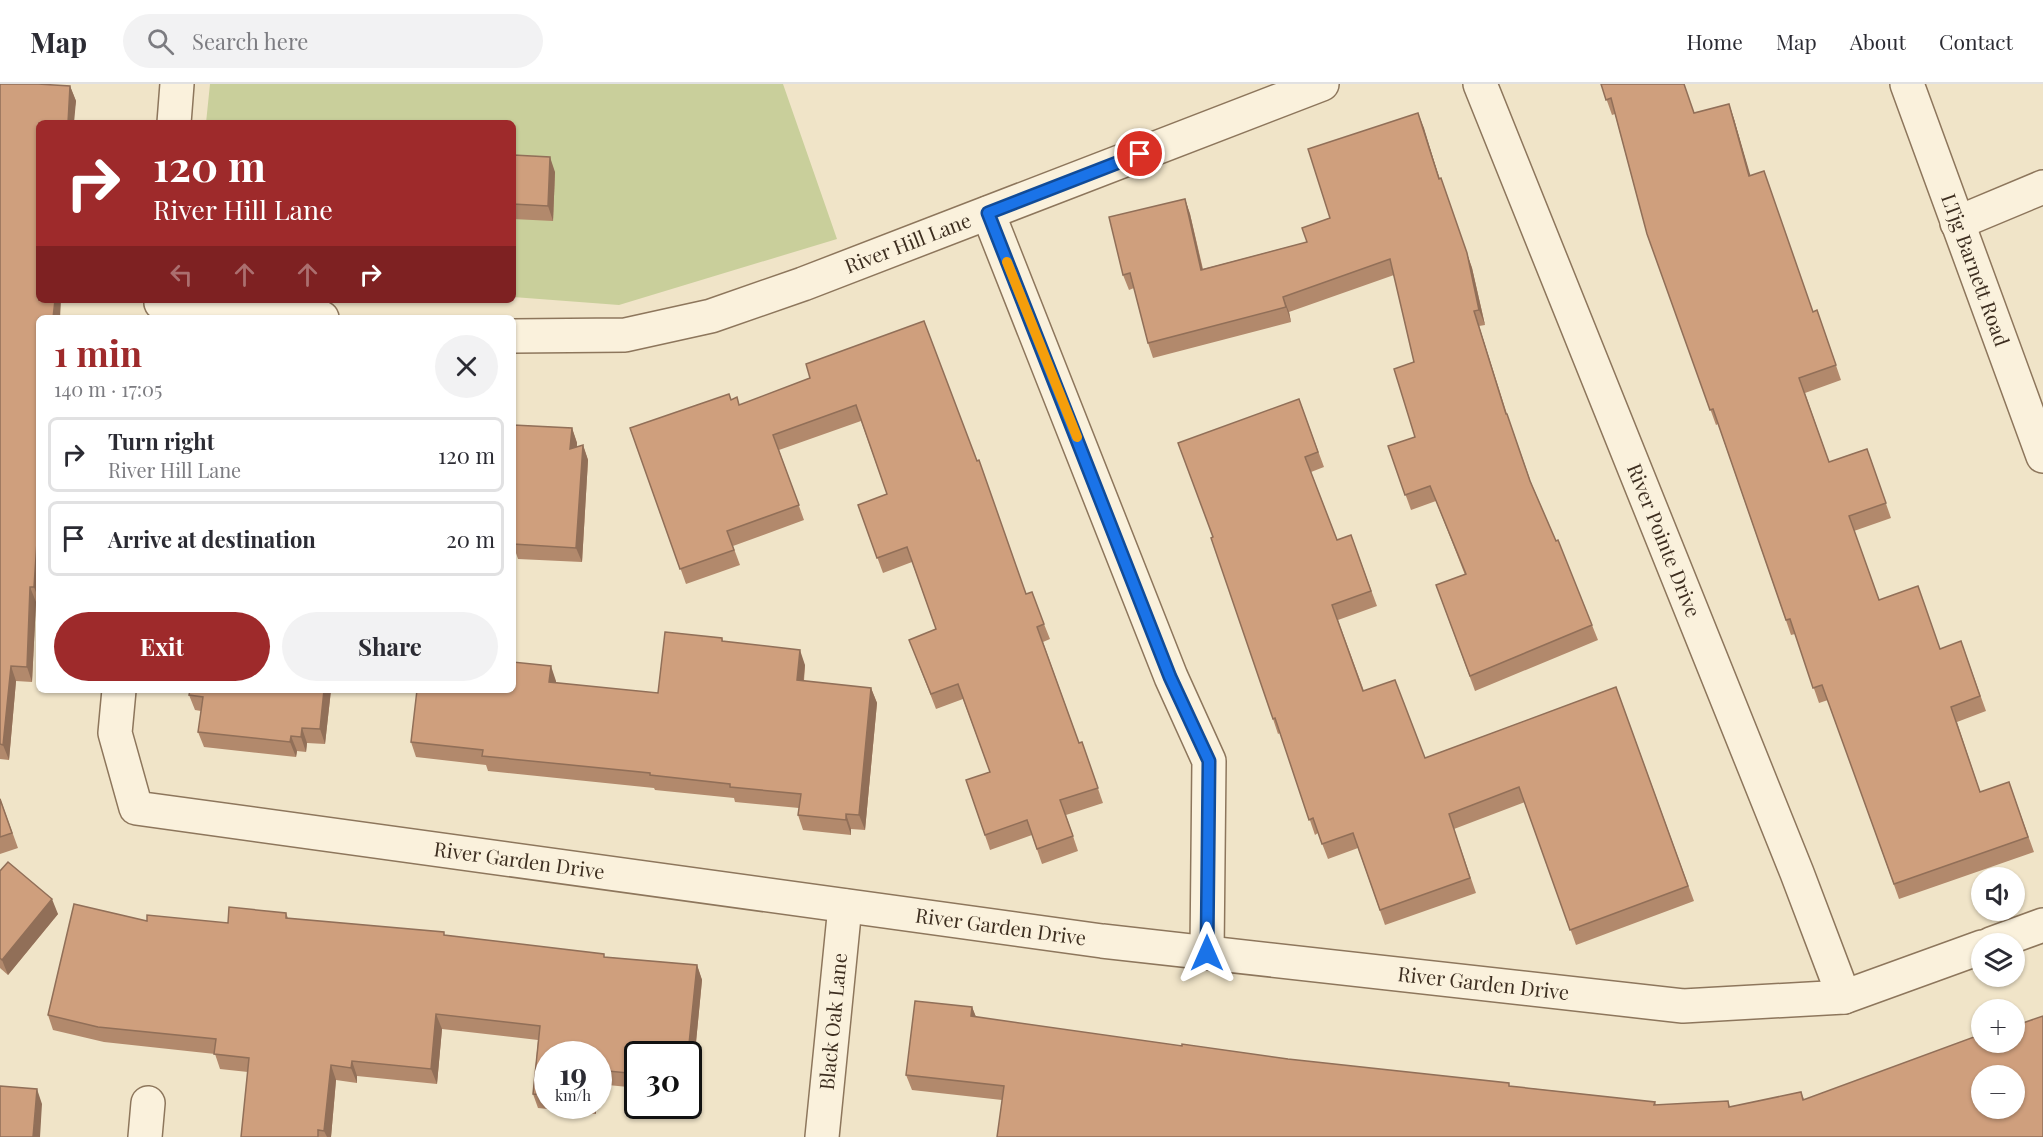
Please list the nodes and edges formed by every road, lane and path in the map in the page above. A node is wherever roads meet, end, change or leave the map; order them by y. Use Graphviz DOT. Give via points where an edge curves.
graph roads {
  1 [pos="177,84"];
  2 [pos="1322,84"];
  3 [pos="1480,84"];
  4 [pos="1906,84"];
  5 [pos="174,120"];
  6 [pos="2043,187"];
  7 [pos="988,213"];
  8 [pos="1957,223"];
  9 [pos="161,307"];
  10 [pos="278,315"];
  11 [pos="516,336"];
  12 [pos="2043,456"];
  13 [pos="119,693"];
  14 [pos="844,906"];
  15 [pos="2043,925"];
  16 [pos="2021,933"];
  17 [pos="1971,951"];
  18 [pos="1207,953"];
  19 [pos="1844,997"];
  20 [pos="148,1103"];
  21 [pos="145,1137"];
  22 [pos="822,1137"];
  1 -- 5 [label="street"];
  2 -- 7 [label="street, River Hill Lane"];
  3 -- 19 [label="street, River Pointe Drive"];
  4 -- 8 [label="street, LTjg Barnett Road"];
  6 -- 8 [label="street"];
  7 -- 11 [label="street, River Hill Lane" via="711,316 625,335"];
  7 -- 18 [label="street" via="1170,677 1209,761"];
  8 -- 12 [label="street, LTjg Barnett Road"];
  9 -- 10 [label="street"];
  13 -- 14 [label="street, River Garden Drive" via="115,733 136,808"];
  14 -- 18 [label="street, River Garden Drive"];
  14 -- 22 [label="street, Black Oak Lane"];
  15 -- 16 [label="street"];
  17 -- 19 [label="street, River Garden Drive"];
  18 -- 19 [label="street, River Garden Drive" via="1683,1006"];
  20 -- 21 [label="street"];
}
